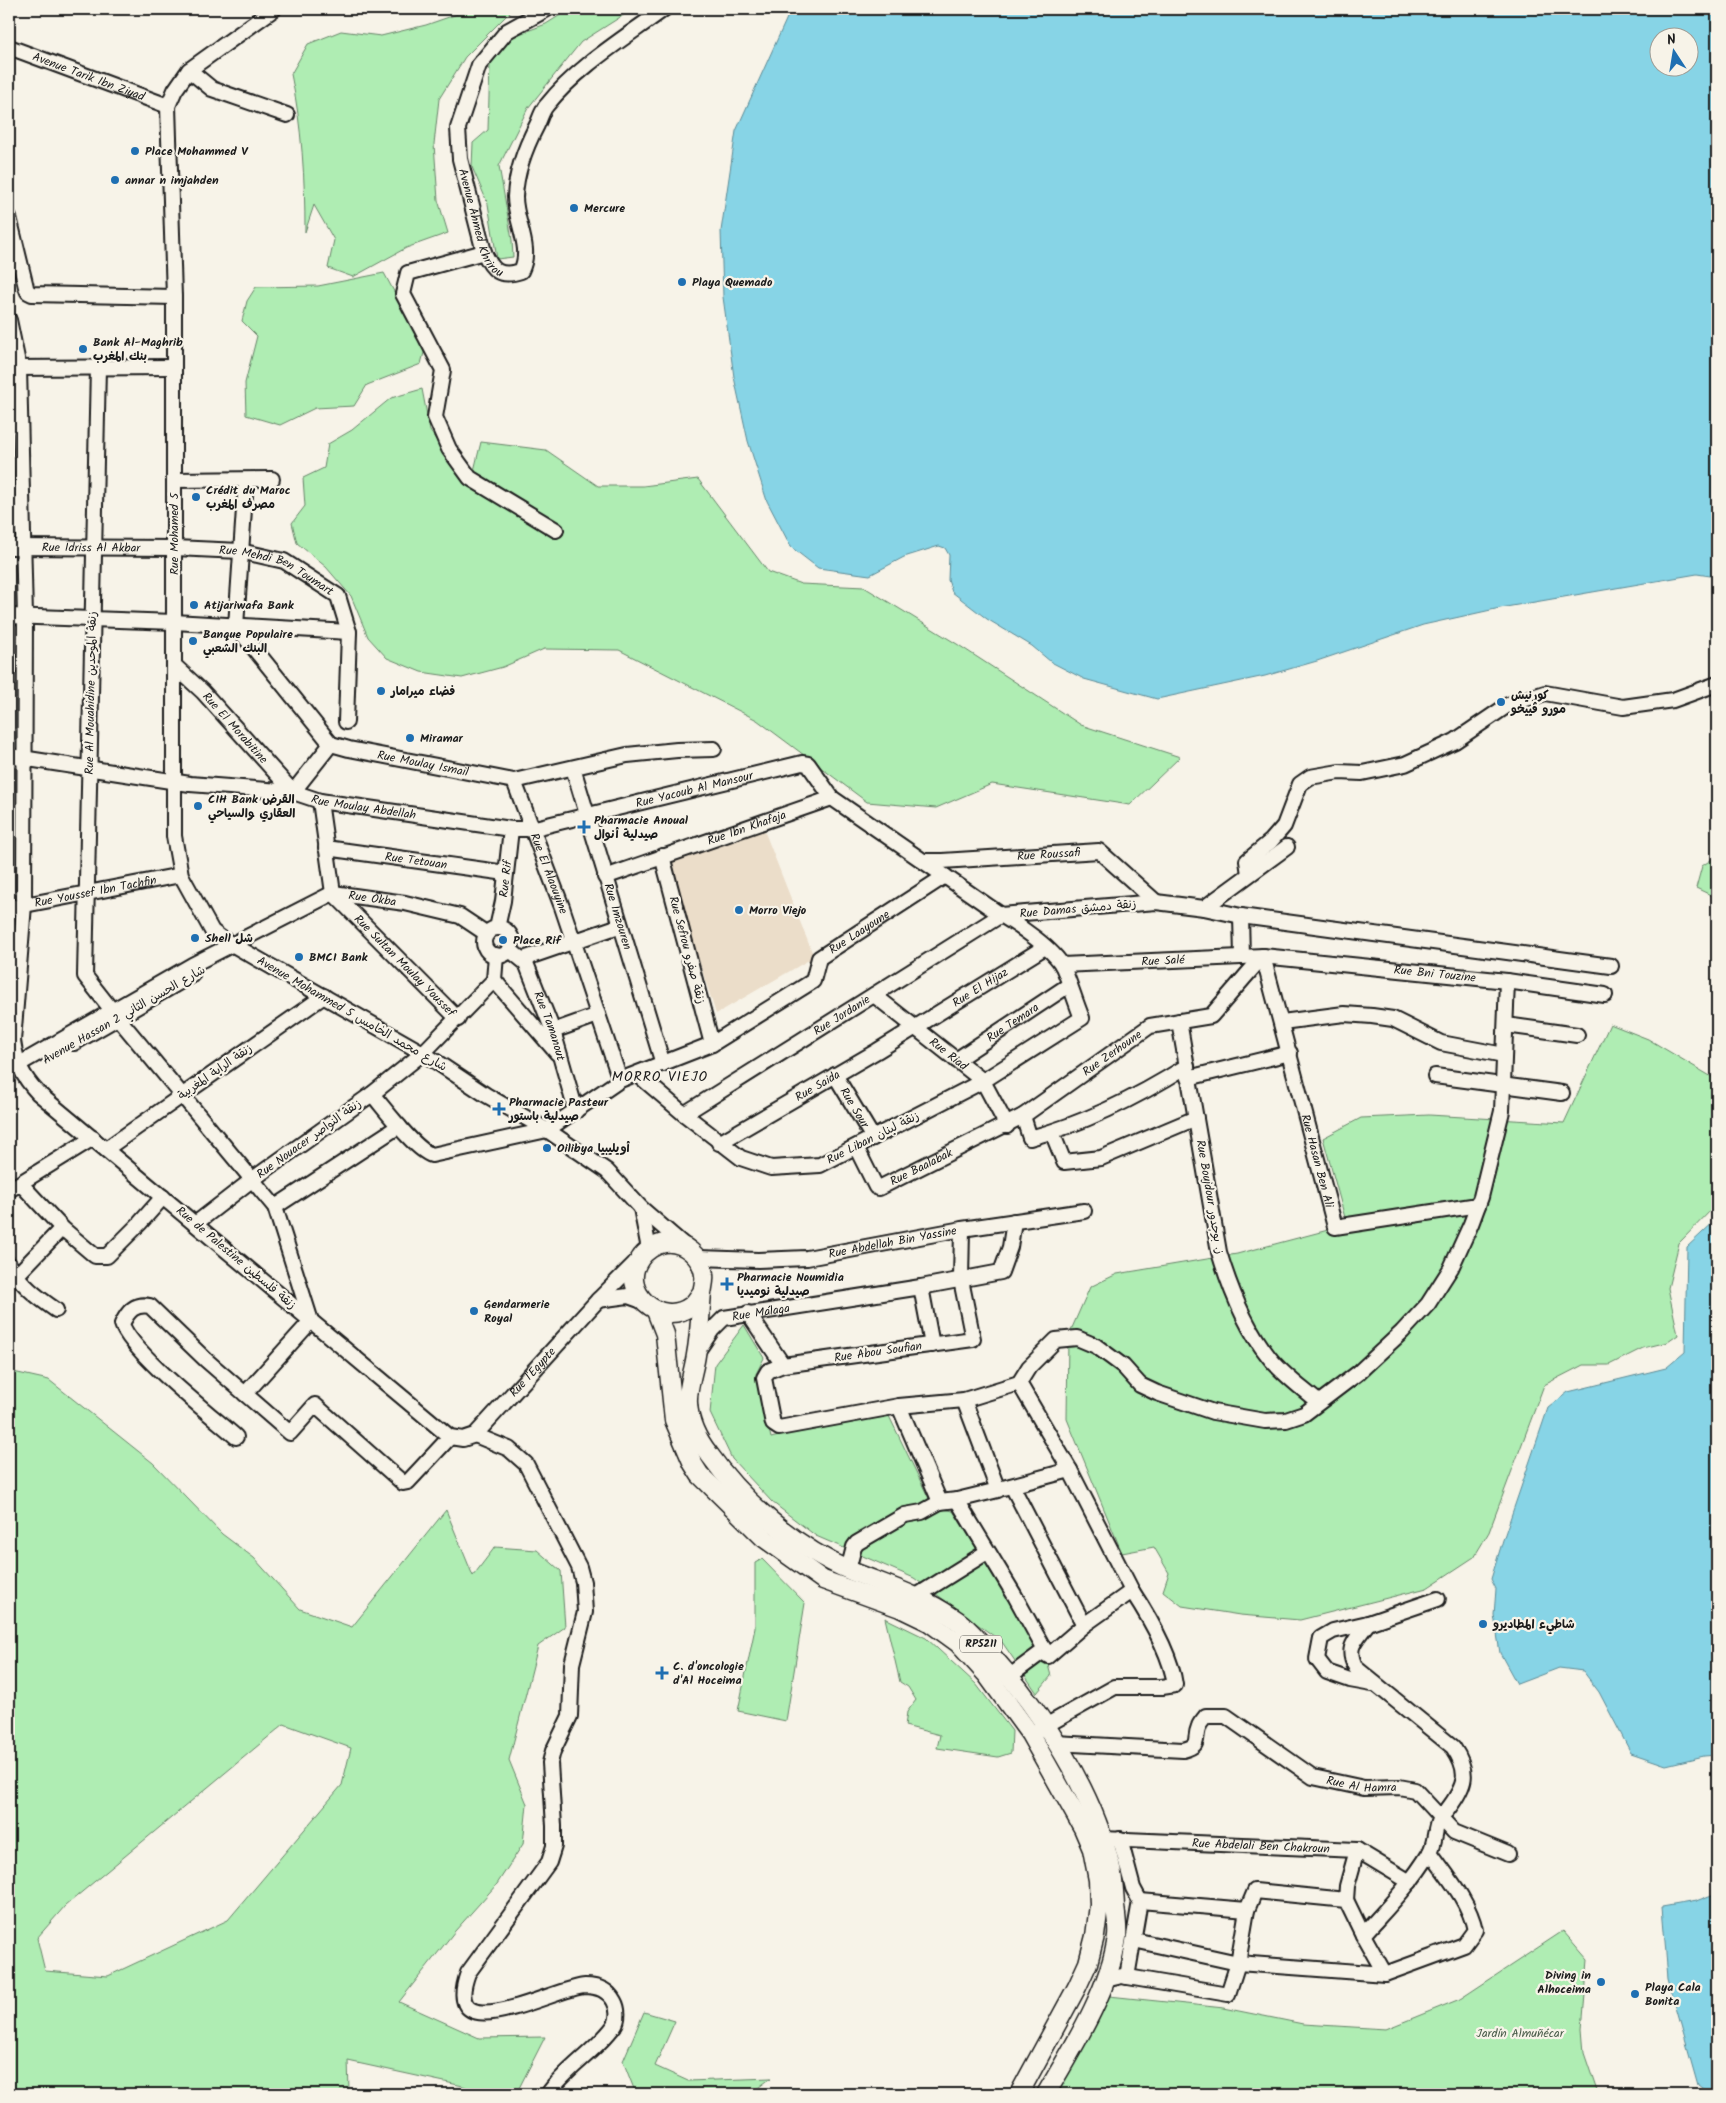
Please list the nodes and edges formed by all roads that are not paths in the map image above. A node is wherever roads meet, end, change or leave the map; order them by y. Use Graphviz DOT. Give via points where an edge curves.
graph roads {
  1 [pos="274,9"];
  2 [pos="547,9"];
  3 [pos="664,9"];
  4 [pos="9,47"];
  5 [pos="189,70"];
  6 [pos="168,106"];
  7 [pos="287,115"];
  8 [pos="9,217"];
  9 [pos="484,252"];
  10 [pos="174,296"];
  11 [pos="9,320"];
  12 [pos="98,367"];
  13 [pos="174,367"];
  14 [pos="14,368"];
  15 [pos="272,479"];
  16 [pos="174,480"];
  17 [pos="246,480"];
  18 [pos="556,530"];
  19 [pos="9,547"];
  20 [pos="23,547"];
  21 [pos="175,548"];
  22 [pos="95,549"];
  23 [pos="240,551"];
  24 [pos="9,616"];
  25 [pos="25,617"];
  26 [pos="93,620"];
  27 [pos="174,622"];
  28 [pos="236,626"];
  29 [pos="349,632"];
  30 [pos="176,667"];
  31 [pos="1717,684"];
  32 [pos="346,722"];
  33 [pos="331,744"];
  34 [pos="714,749"];
  35 [pos="9,756"];
  36 [pos="24,758"];
  37 [pos="90,768"];
  38 [pos="573,768"];
  39 [pos="514,781"];
  40 [pos="175,782"];
  41 [pos="293,792"];
  42 [pos="832,798"];
  43 [pos="320,801"];
  44 [pos="587,815"];
  45 [pos="511,829"];
  46 [pos="531,829"];
  47 [pos="1287,847"];
  48 [pos="326,848"];
  49 [pos="662,856"];
  50 [pos="923,861"];
  51 [pos="506,873"];
  52 [pos="1249,874"];
  53 [pos="181,875"];
  54 [pos="605,876"];
  55 [pos="945,876"];
  56 [pos="87,892"];
  57 [pos="333,893"];
  58 [pos="1156,902"];
  59 [pos="24,905"];
  60 [pos="9,908"];
  61 [pos="1204,908"];
  62 [pos="1001,915"];
  63 [pos="1241,916"];
  64 [pos="619,926"];
  65 [pos="492,931"];
  66 [pos="574,941"];
  67 [pos="235,946"];
  68 [pos="1045,947"];
  69 [pos="510,950"];
  70 [pos="496,955"];
  71 [pos="1263,956"];
  72 [pos="1242,958"];
  73 [pos="523,959"];
  74 [pos="1062,965"];
  75 [pos="1612,966"];
  76 [pos="494,980"];
  77 [pos="1507,981"];
  78 [pos="1069,985"];
  79 [pos="1605,994"];
  80 [pos="874,995"];
  81 [pos="324,996"];
  82 [pos="115,1014"];
  83 [pos="598,1015"];
  84 [pos="458,1019"];
  85 [pos="1179,1021"];
  86 [pos="1282,1022"];
  87 [pos="1506,1025"];
  88 [pos="914,1027"];
  89 [pos="553,1030"];
  90 [pos="1577,1035"];
  91 [pos="712,1044"];
  92 [pos="423,1053"];
  93 [pos="1290,1053"];
  94 [pos="1504,1055"];
  95 [pos="560,1057"];
  96 [pos="956,1060"];
  97 [pos="663,1064"];
  98 [pos="16,1070"];
  99 [pos="1188,1072"];
  100 [pos="637,1074"];
  101 [pos="835,1076"];
  102 [pos="1435,1076"];
  103 [pos="620,1080"];
  104 [pos="9,1081"];
  105 [pos="983,1081"];
  106 [pos="1503,1085"];
  107 [pos="1562,1093"];
  108 [pos="372,1094"];
  109 [pos="182,1095"];
  110 [pos="576,1111"];
  111 [pos="684,1114"];
  112 [pos="1023,1116"];
  113 [pos="1196,1118"];
  114 [pos="399,1126"];
  115 [pos="1007,1126"];
  116 [pos="547,1130"];
  117 [pos="1052,1132"];
  118 [pos="93,1138"];
  119 [pos="873,1138"];
  120 [pos="720,1143"];
  121 [pos="856,1147"];
  122 [pos="106,1149"];
  123 [pos="253,1179"];
  124 [pos="15,1187"];
  125 [pos="163,1197"];
  126 [pos="1478,1205"];
  127 [pos="275,1207"];
  128 [pos="641,1208"];
  129 [pos="1084,1211"];
  130 [pos="1014,1221"];
  131 [pos="195,1224"];
  132 [pos="62,1228"];
  133 [pos="962,1229"];
  134 [pos="685,1246"];
  135 [pos="644,1254"];
  136 [pos="699,1258"];
  137 [pos="9,1264"];
  138 [pos="12,1277"];
  139 [pos="961,1280"];
  140 [pos="921,1287"];
  141 [pos="702,1292"];
  142 [pos="598,1300"];
  143 [pos="642,1301"];
  144 [pos="56,1310"];
  145 [pos="656,1311"];
  146 [pos="748,1313"];
  147 [pos="311,1321"];
  148 [pos="932,1344"];
  149 [pos="696,1354"];
  150 [pos="783,1365"];
  151 [pos="1019,1384"];
  152 [pos="245,1394"];
  153 [pos="964,1400"];
  154 [pos="1318,1402"];
  155 [pos="900,1406"];
  156 [pos="236,1436"];
  157 [pos="463,1437"];
  158 [pos="1070,1470"];
  159 [pos="1012,1486"];
  160 [pos="998,1490"];
  161 [pos="957,1500"];
  162 [pos="940,1502"];
  163 [pos="987,1552"];
  164 [pos="848,1570"];
  165 [pos="1132,1592"];
  166 [pos="915,1597"];
  167 [pos="1438,1599"];
  168 [pos="1368,1623"];
  169 [pos="1084,1625"];
  170 [pos="1045,1650"];
  171 [pos="1010,1676"];
  172 [pos="1374,1684"];
  173 [pos="1038,1730"];
  174 [pos="1056,1743"];
  175 [pos="1440,1817"];
  176 [pos="1112,1839"];
  177 [pos="1357,1850"];
  178 [pos="1430,1852"];
  179 [pos="1508,1854"];
  180 [pos="1410,1882"];
  181 [pos="1346,1900"];
  182 [pos="1140,1901"];
  183 [pos="1247,1910"];
  184 [pos="1363,1935"];
  185 [pos="1134,1940"];
  186 [pos="1238,1962"];
  187 [pos="1385,1974"];
  188 [pos="1127,1977"];
  189 [pos="1105,1980"];
  190 [pos="548,2094"];
  191 [pos="1019,2094"];
  192 [pos="1046,2094"];
  1 -- 5 [label="street"];
  2 -- 9 [label="street, Avenue Ahmed Khrirou" via="507,31 479,65 458,128 460,159"];
  3 -- 9 [label="street, Avenue Ahmed Khrirou" via="576,75 546,106 525,150 516,181 515,206 526,251 521,271 510,275 499,273 488,263"];
  4 -- 6 [label="street, Avenue Tarik Ibn Ziyad"];
  5 -- 6 [label="street"];
  5 -- 7 [label="street" via="212,89"];
  6 -- 10 [label="street, Rue Mohamed 5"];
  8 -- 10 [label="street" via="26,287 32,294"];
  9 -- 18 [label="street" via="408,273 403,294 443,370 435,417 448,449 470,478"];
  10 -- 13 [label="street, Rue Mohamed 5"];
  11 -- 14 [label="street"];
  12 -- 13 [label="street"];
  12 -- 14 [label="street"];
  12 -- 22 [label="street, Rue Al Mouahidine زنقة الموحدين"];
  13 -- 16 [label="street, Rue Mohamed 5"];
  14 -- 20 [label="street"];
  15 -- 17 [label="street"];
  16 -- 17 [label="street"];
  16 -- 21 [label="street, Rue Mohamed 5"];
  17 -- 23 [label="street"];
  19 -- 20 [label="street, Rue Idriss Al Akbar"];
  20 -- 22 [label="street, Rue Idriss Al Akbar"];
  20 -- 25 [label="street"];
  21 -- 22 [label="street, Rue Idriss Al Akbar"];
  21 -- 23 [label="street, Rue Mehdi Ben Toumart"];
  21 -- 27 [label="street, Rue Mohamed 5"];
  22 -- 26 [label="street, Rue Al Mouahidine زنقة الموحدين"];
  23 -- 28 [label="street"];
  23 -- 29 [label="street, Rue Mehdi Ben Toumart" via="284,561 338,596"];
  24 -- 25 [label="street"];
  25 -- 26 [label="street"];
  25 -- 36 [label="street"];
  26 -- 27 [label="street"];
  26 -- 37 [label="street, Rue Al Mouahidine زنقة الموحدين"];
  27 -- 28 [label="street"];
  27 -- 30 [label="street, Rue Mohamed 5"];
  28 -- 29 [label="street"];
  28 -- 33 [label="street"];
  29 -- 32 [label="street, Rue Mehdi Ben Toumart"];
  30 -- 40 [label="street, Rue Mohamed 5"];
  30 -- 41 [label="street, Rue El Morabitine" via="203,692"];
  31 -- 52 [label="street" via="1674,700 1623,707 1546,693 1508,705 1455,741 1405,764 1362,774 1339,772 1310,778 1300,784 1284,826 1247,861"];
  33 -- 39 [label="street, Rue Moulay Ismail"];
  33 -- 41 [label="street"];
  34 -- 38 [label="street" via="627,755"];
  35 -- 36 [label="street, Rue Moulay Abdellah"];
  36 -- 37 [label="street, Rue Moulay Abdellah"];
  36 -- 59 [label="street"];
  37 -- 40 [label="street, Rue Moulay Abdellah"];
  37 -- 56 [label="street, Rue Al Mouahidine زنقة الموحدين"];
  38 -- 39 [label="street"];
  38 -- 44 [label="street, Rue Imzouren"];
  39 -- 46 [label="street, Rue El Alaouyine"];
  40 -- 41 [label="street, Rue Moulay Abdellah"];
  40 -- 53 [label="street, Rue Mohamed 5" via="174,836"];
  41 -- 43 [label="street, Rue Moulay Abdellah"];
  42 -- 44 [label="street, Rue Yacoub Al Mansour" via="808,764 802,763"];
  42 -- 49 [label="street, Rue Ibn Khafaja"];
  42 -- 50 [label="street"];
  43 -- 45 [label="street, Rue Moulay Abdellah"];
  43 -- 48 [label="street"];
  44 -- 46 [label="street, Rue Yacoub Al Mansour"];
  44 -- 54 [label="street, Rue Imzouren"];
  45 -- 46 [label="street, Rue Yacoub Al Mansour"];
  45 -- 51 [label="street, Rue Rif"];
  46 -- 66 [label="street, Rue El Alaouyine"];
  47 -- 52 [label="street"];
  48 -- 51 [label="street, Rue Tetouan"];
  48 -- 57 [label="street"];
  49 -- 54 [label="street, Rue Ibn Khafaja"];
  49 -- 91 [label="street, Rue Sefrou زنقة صفرو"];
  50 -- 55 [label="street"];
  50 -- 58 [label="street, Rue Roussafi" via="1098,851"];
  51 -- 65 [label="street, Rue Rif"];
  52 -- 61 [label="street"];
  53 -- 56 [label="street, Rue Youssef Ibn Tachfin"];
  53 -- 67 [label="street, Rue Mohamed 5" via="212,931"];
  54 -- 64 [label="street, Rue Imzouren"];
  55 -- 62 [label="street"];
  55 -- 91 [label="street, Rue Laayoune" via="819,958 813,981"];
  56 -- 59 [label="street, Rue Youssef Ibn Tachfin"];
  56 -- 82 [label="street, Rue Al Mouahidine زنقة الموحدين" via="86,976"];
  57 -- 65 [label="street, Rue Okba" via="460,916"];
  57 -- 67 [label="street, Rue Okba"];
  57 -- 84 [label="street, Rue Sultan Moulay Youssef"];
  58 -- 61 [label="street, Rue Damas زنقة دمشق"];
  58 -- 62 [label="street, Rue Damas زنقة دمشق"];
  59 -- 60 [label="street, Rue Youssef Ibn Tachfin"];
  59 -- 98 [label="street" via="13,1041"];
  61 -- 63 [label="street, Rue Damas زنقة دمشق"];
  62 -- 68 [label="street" via="1022,927"];
  62 -- 80 [label="street, Rue Jordanie"];
  63 -- 72 [label="street"];
  63 -- 75 [label="street, Rue Damas زنقة دمشق"];
  64 -- 66 [label="street"];
  64 -- 97 [label="street, Rue Imzouren"];
  65 -- 69 [label="street" via="505,929 511,936"];
  65 -- 70 [label="street" via="485,943 491,954"];
  66 -- 73 [label="street"];
  66 -- 83 [label="street, Rue El Alaouyine"];
  67 -- 81 [label="street, Avenue Mohammed 5 شارع محمد الخامس"];
  67 -- 82 [label="street, Avenue Hassan 2 شارع الحسن الثاني"];
  68 -- 74 [label="street"];
  68 -- 88 [label="street, Rue El Hijaz"];
  69 -- 70 [label="street"];
  69 -- 73 [label="street"];
  70 -- 76 [label="street"];
  71 -- 72 [label="street, Rue Salé"];
  71 -- 77 [label="street, Rue Bni Touzine"];
  71 -- 85 [label="street, Rue Zerhoune" via="1211,1016"];
  71 -- 86 [label="street, Rue Hasan Ben Ali"];
  72 -- 74 [label="street, Rue Salé"];
  73 -- 89 [label="street, Rue Tamanout"];
  74 -- 78 [label="street"];
  76 -- 84 [label="street"];
  76 -- 95 [label="street"];
  77 -- 79 [label="street, Rue Bni Touzine"];
  77 -- 87 [label="street"];
  78 -- 96 [label="street, Rue Temara"];
  78 -- 105 [label="street, Rue Liban زنقة لبنان" via="1082,1018"];
  80 -- 88 [label="street, Rue Riad"];
  80 -- 111 [label="street, Rue Jordanie"];
  81 -- 92 [label="street, Avenue Mohammed 5 شارع محمد الخامس"];
  81 -- 109 [label="street, زنقة الراية المغربية"];
  82 -- 98 [label="street, Avenue Hassan 2 شارع الحسن الثاني"];
  82 -- 109 [label="street, Rue Al Mouahidine زنقة الموحدين"];
  83 -- 89 [label="street"];
  83 -- 103 [label="street, Rue El Alaouyine"];
  84 -- 92 [label="street"];
  85 -- 99 [label="street, Rue Boujdour ز. بوجدور"];
  85 -- 112 [label="street, Rue Zerhoune" via="1150,1026"];
  86 -- 93 [label="street, Rue Hasan Ben Ali"];
  86 -- 94 [label="street" via="1344,1014 1393,1019 1441,1043"];
  87 -- 90 [label="street"];
  87 -- 94 [label="street"];
  88 -- 96 [label="street, Rue Riad"];
  88 -- 101 [label="street, Rue Saida"];
  89 -- 95 [label="street, Rue Tamanout"];
  91 -- 97 [label="street, Rue Laayoune"];
  92 -- 108 [label="street, Rue Nouacer زنقة النواصر"];
  92 -- 116 [label="street, Avenue Mohammed 5 شارع محمد الخامس"];
  93 -- 99 [label="street"];
  93 -- 126 [label="street, Rue Hasan Ben Ali" via="1336,1227"];
  94 -- 106 [label="street"];
  95 -- 110 [label="street, Rue Tamanout"];
  96 -- 105 [label="street, Rue Riad"];
  97 -- 100 [label="street, Rue Laayoune"];
  98 -- 104 [label="street, Avenue Hassan 2 شارع الحسن الثاني"];
  98 -- 118 [label="street, Rue de Palestine زنقة فلسطين" via="38,1093"];
  99 -- 113 [label="street, Rue Boujdour ز. بوجدور"];
  99 -- 117 [label="street"];
  100 -- 103 [label="street, Rue Laayoune"];
  100 -- 111 [label="street, Rue Liban زنقة لبنان"];
  101 -- 119 [label="street, Rue Sour"];
  101 -- 120 [label="street, Rue Saida"];
  102 -- 106 [label="street"];
  103 -- 110 [label="street, Rue Laayoune"];
  105 -- 115 [label="street, Rue Riad"];
  105 -- 119 [label="street, Rue Liban زنقة لبنان"];
  106 -- 107 [label="street"];
  106 -- 126 [label="street" via="1502,1111"];
  108 -- 114 [label="street"];
  108 -- 123 [label="street, Rue Nouacer زنقة النواصر"];
  109 -- 122 [label="street, زنقة الراية المغربية"];
  109 -- 123 [label="street, Rue Al Mouahidine زنقة الموحدين"];
  110 -- 116 [label="street, Rue Laayoune"];
  111 -- 120 [label="street, Rue Liban زنقة لبنان"];
  112 -- 115 [label="street, Rue Zerhoune"];
  112 -- 117 [label="street" via="1030,1138"];
  113 -- 117 [label="street" via="1101,1158 1064,1162"];
  113 -- 154 [label="street, Rue Boujdour ز. بوجدور" via="1219,1252 1229,1284 1248,1325 1269,1358"];
  114 -- 116 [label="street" via="432,1155"];
  114 -- 127 [label="street"];
  115 -- 121 [label="street, Rue Baalabak" via="879,1188"];
  116 -- 128 [label="street, Avenue Mohammed 5 شارع محمد الخامس" via="607,1171"];
  118 -- 122 [label="street, Rue de Palestine زنقة فلسطين"];
  118 -- 124 [label="street"];
  119 -- 121 [label="street, Rue Liban زنقة لبنان"];
  120 -- 121 [label="street, Rue Liban زنقة لبنان" via="741,1158 771,1168 820,1166"];
  122 -- 125 [label="street, Rue de Palestine زنقة فلسطين"];
  123 -- 127 [label="street, Rue Al Mouahidine زنقة الموحدين"];
  123 -- 131 [label="street, Rue Nouacer زنقة النواصر"];
  124 -- 132 [label="street"];
  125 -- 131 [label="street, Rue de Palestine زنقة فلسطين"];
  125 -- 132 [label="street" via="107,1256 95,1256"];
  126 -- 154 [label="street" via="1451,1268 1428,1304 1358,1373"];
  127 -- 147 [label="street"];
  128 -- 134 [label="street, Avenue Mohammed 5 شارع محمد الخامس"];
  128 -- 135 [label="street"];
  129 -- 130 [label="street, Rue Abdellah Bin Yassine"];
  130 -- 133 [label="street, Rue Abdellah Bin Yassine"];
  130 -- 139 [label="street, Rue Málaga" via="1010,1247 1001,1272"];
  131 -- 147 [label="street, Rue de Palestine زنقة فلسطين"];
  132 -- 138 [label="street"];
  133 -- 136 [label="street, Rue Abdellah Bin Yassine" via="807,1258"];
  133 -- 139 [label="street"];
  134 -- 135 [label="main road" via="666,1243"];
  134 -- 136 [label="main road"];
  135 -- 142 [label="street, Rue l'Egypte"];
  135 -- 143 [label="main road" via="634,1271 634,1284"];
  136 -- 141 [label="main road" via="705,1276"];
  137 -- 138 [label="street"];
  138 -- 144 [label="street"];
  139 -- 140 [label="street, Rue Málaga"];
  139 -- 148 [label="street, Rue Abou Soufian" via="973,1339"];
  140 -- 146 [label="street, Rue Málaga"];
  140 -- 148 [label="street"];
  141 -- 145 [label="main road" via="691,1306 674,1313"];
  141 -- 149 [label="main road, RP5211"];
  142 -- 143 [label="street" via="628,1296"];
  142 -- 157 [label="street, Rue l'Egypte"];
  143 -- 145 [label="main road"];
  145 -- 173 [label="main road, RP5211" via="665,1334 674,1420 700,1475 764,1538 823,1580 900,1608 929,1622 958,1643"];
  146 -- 149 [label="street, Rue Málaga" via="724,1318"];
  146 -- 150 [label="street"];
  147 -- 152 [label="street"];
  147 -- 157 [label="street, Rue de Palestine زنقة فلسطين"];
  148 -- 150 [label="street, Rue Abou Soufian"];
  149 -- 164 [label="main road, RP5211" via="688,1401 693,1424 707,1452 755,1507 789,1535"];
  150 -- 155 [label="street" via="768,1371 764,1378 773,1424 780,1428"];
  151 -- 153 [label="street"];
  151 -- 154 [label="street" via="1029,1367 1056,1340 1077,1338 1096,1346 1123,1366 1140,1385 1213,1412 1286,1420 1304,1414"];
  151 -- 158 [label="street"];
  152 -- 156 [label="street" via="150,1306 134,1308 126,1317 122,1324 125,1333 139,1350"];
  152 -- 157 [label="street, Rue l'Egypte" via="290,1434 315,1405 402,1483 408,1482"];
  153 -- 155 [label="street"];
  153 -- 160 [label="street"];
  155 -- 162 [label="street"];
  157 -- 190 [label="street, Rue de Palestine زنقة فلسطين" via="509,1449 526,1464 579,1568 586,1599 572,1664 570,1716 550,1763 554,1846 549,1862 468,1973 462,1989 466,2006 484,2013 505,2010 584,1986 610,1994 616,2004 616,2023"];
  158 -- 159 [label="street"];
  158 -- 165 [label="street"];
  159 -- 160 [label="street"];
  159 -- 169 [label="street"];
  160 -- 161 [label="street"];
  161 -- 162 [label="street"];
  161 -- 163 [label="street"];
  162 -- 164 [label="street" via="922,1512 905,1515 857,1543"];
  163 -- 166 [label="street"];
  163 -- 170 [label="street"];
  164 -- 166 [label="main road, RP5211"];
  165 -- 169 [label="street"];
  165 -- 173 [label="street" via="1173,1669 1175,1685 1162,1688 1115,1687"];
  166 -- 171 [label="main road, RP5211" via="953,1617 973,1634"];
  167 -- 168 [label="street"];
  168 -- 172 [label="street" via="1350,1647 1356,1668"];
  168 -- 172 [label="street" via="1344,1627 1321,1638 1317,1659 1327,1672"];
  169 -- 170 [label="street" via="1048,1656"];
  170 -- 171 [label="street"];
  171 -- 173 [label="main road, RP5211"];
  172 -- 175 [label="street" via="1453,1747 1462,1763 1463,1783 1448,1810"];
  173 -- 174 [label="main road, RP5211"];
  173 -- 191 [label="main road, RP5211" via="1092,1849 1099,1905 1088,1963"];
  174 -- 175 [label="street, Rue Al Hamra" via="1183,1750 1192,1748 1197,1741 1198,1726 1206,1716 1226,1716 1313,1777 1364,1788 1415,1790"];
  174 -- 176 [label="main road, RP5211"];
  175 -- 178 [label="street"];
  175 -- 179 [label="street" via="1454,1832"];
  176 -- 177 [label="street, Rue Abdelali Ben Chakroun"];
  176 -- 182 [label="street"];
  176 -- 189 [label="main road, RP5211" via="1110,1864 1118,1935"];
  177 -- 180 [label="street, Rue Abdelali Ben Chakroun"];
  177 -- 181 [label="street"];
  178 -- 180 [label="street"];
  178 -- 187 [label="street" via="1471,1914 1475,1930 1464,1945"];
  180 -- 184 [label="street"];
  181 -- 183 [label="street" via="1255,1891"];
  181 -- 184 [label="street"];
  182 -- 183 [label="street"];
  182 -- 185 [label="street"];
  183 -- 186 [label="street"];
  184 -- 187 [label="street"];
  185 -- 186 [label="street"];
  185 -- 188 [label="street"];
  186 -- 187 [label="street"];
  186 -- 188 [label="street" via="1228,1994"];
  188 -- 189 [label="street"];
  189 -- 192 [label="main road, RP5211" via="1077,2042"];
}
